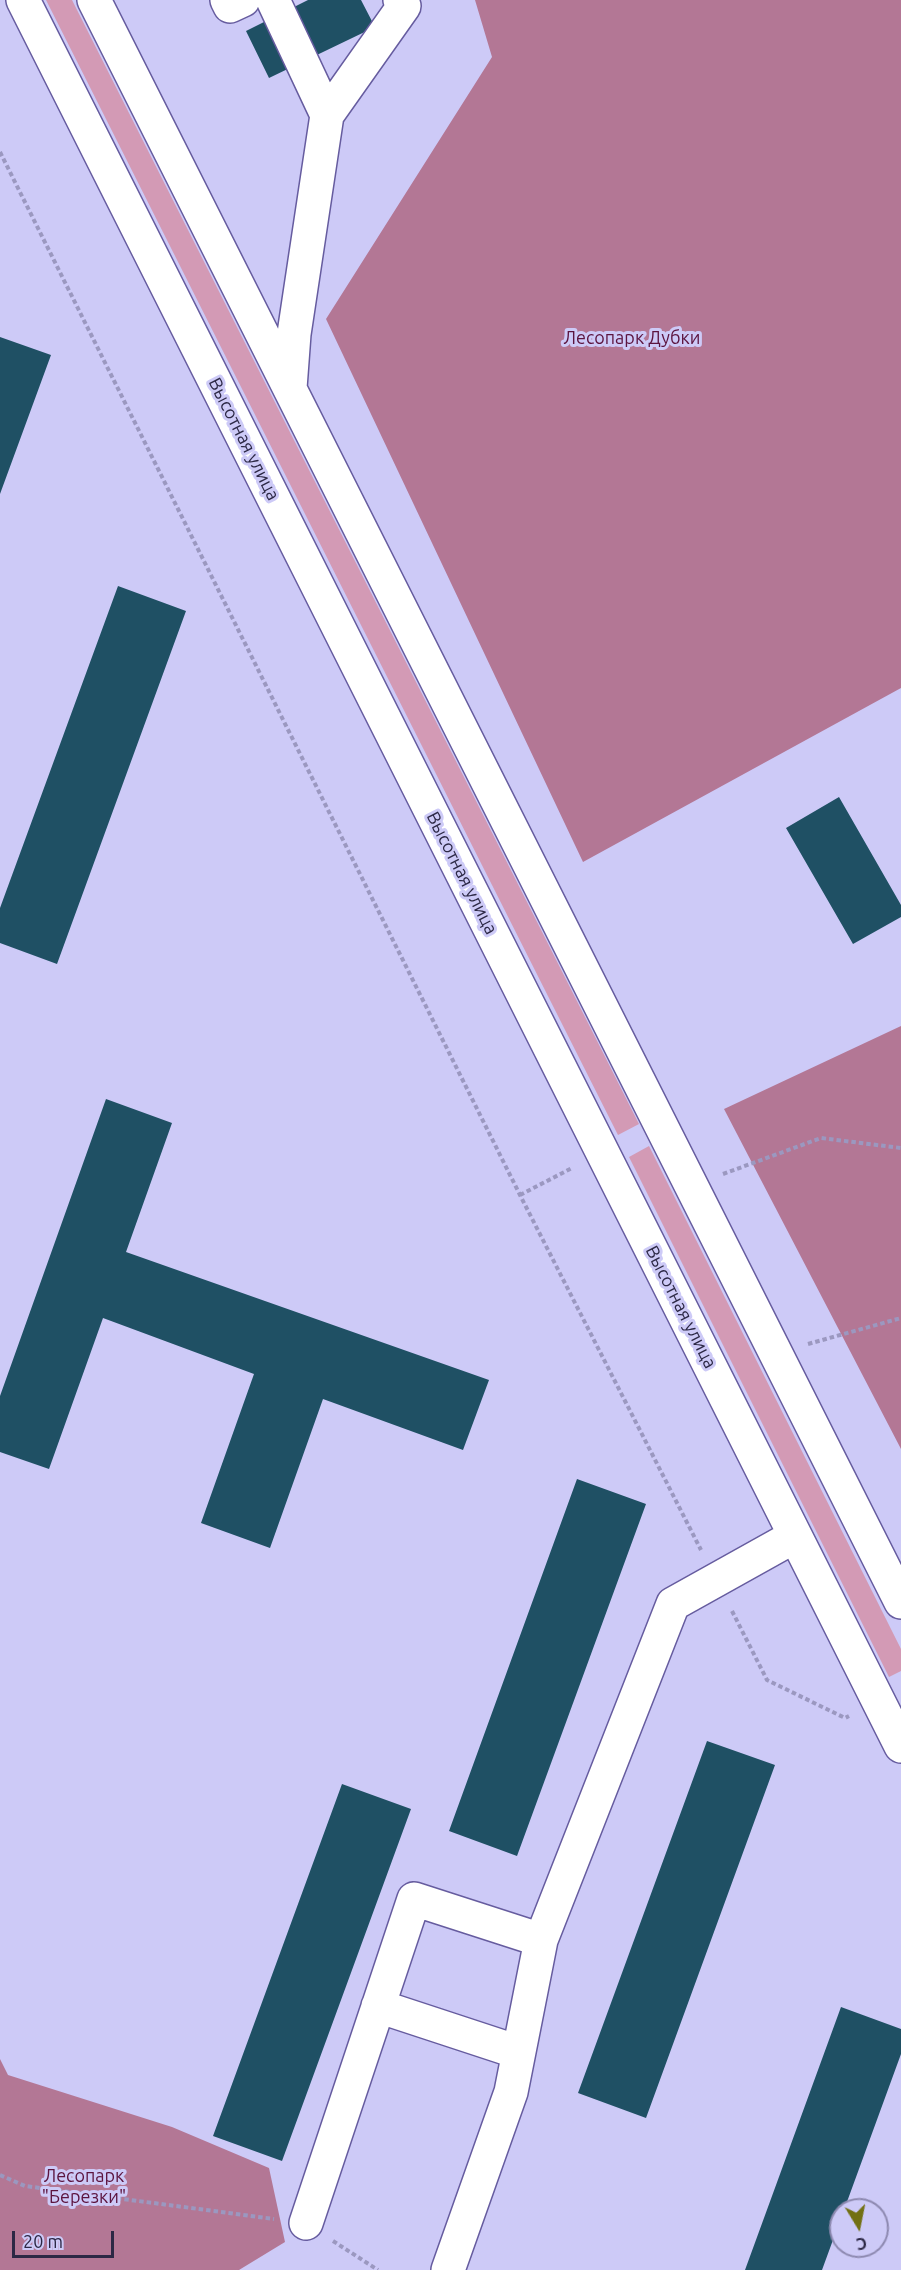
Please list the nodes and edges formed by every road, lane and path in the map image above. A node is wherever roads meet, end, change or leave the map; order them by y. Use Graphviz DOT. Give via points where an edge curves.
graph roads {
  1 [pos="23,0"];
  2 [pos="94,0"];
  3 [pos="227,0"];
  4 [pos="243,0"];
  5 [pos="273,0"];
  6 [pos="400,0"];
  7 [pos="327,115"];
  8 [pos="0,152"];
  9 [pos="290,389"];
  10 [pos="901,1148"];
  11 [pos="715,1177"];
  12 [pos="901,1318"];
  13 [pos="776,1353"];
  14 [pos="795,1536"];
  15 [pos="717,1581"];
  16 [pos="901,1602"];
  17 [pos="877,1697"];
  18 [pos="901,1746"];
  19 [pos="541,1940"];
  20 [pos="378,2006"];
  21 [pos="518,2052"];
  22 [pos="0,2175"];
  23 [pos="306,2223"];
  24 [pos="378,2270"];
  25 [pos="448,2270"];
  1 -- 14 [label="street, Высотная улица"];
  2 -- 9 [label="street"];
  3 -- 4 [label="street" via="230,6"];
  5 -- 7 [label="street"];
  6 -- 7 [label="street" via="404,6"];
  7 -- 9 [label="street" via="294,334"];
  8 -- 15 [label="path" via="514,1184"];
  9 -- 13 [label="street"];
  10 -- 11 [label="path" via="821,1138"];
  12 -- 13 [label="path"];
  13 -- 16 [label="street"];
  14 -- 15 [label="street"];
  14 -- 17 [label="street, Высотная улица"];
  15 -- 17 [label="path" via="767,1680 845,1719"];
  15 -- 19 [label="street" via="673,1604"];
  17 -- 18 [label="street, Высотная улица"];
  19 -- 20 [label="street" via="414,1899"];
  19 -- 21 [label="street"];
  20 -- 21 [label="street"];
  20 -- 23 [label="street"];
  21 -- 25 [label="street" via="511,2092"];
  22 -- 23 [label="path" via="25,2186"];
  23 -- 24 [label="path"];
}
